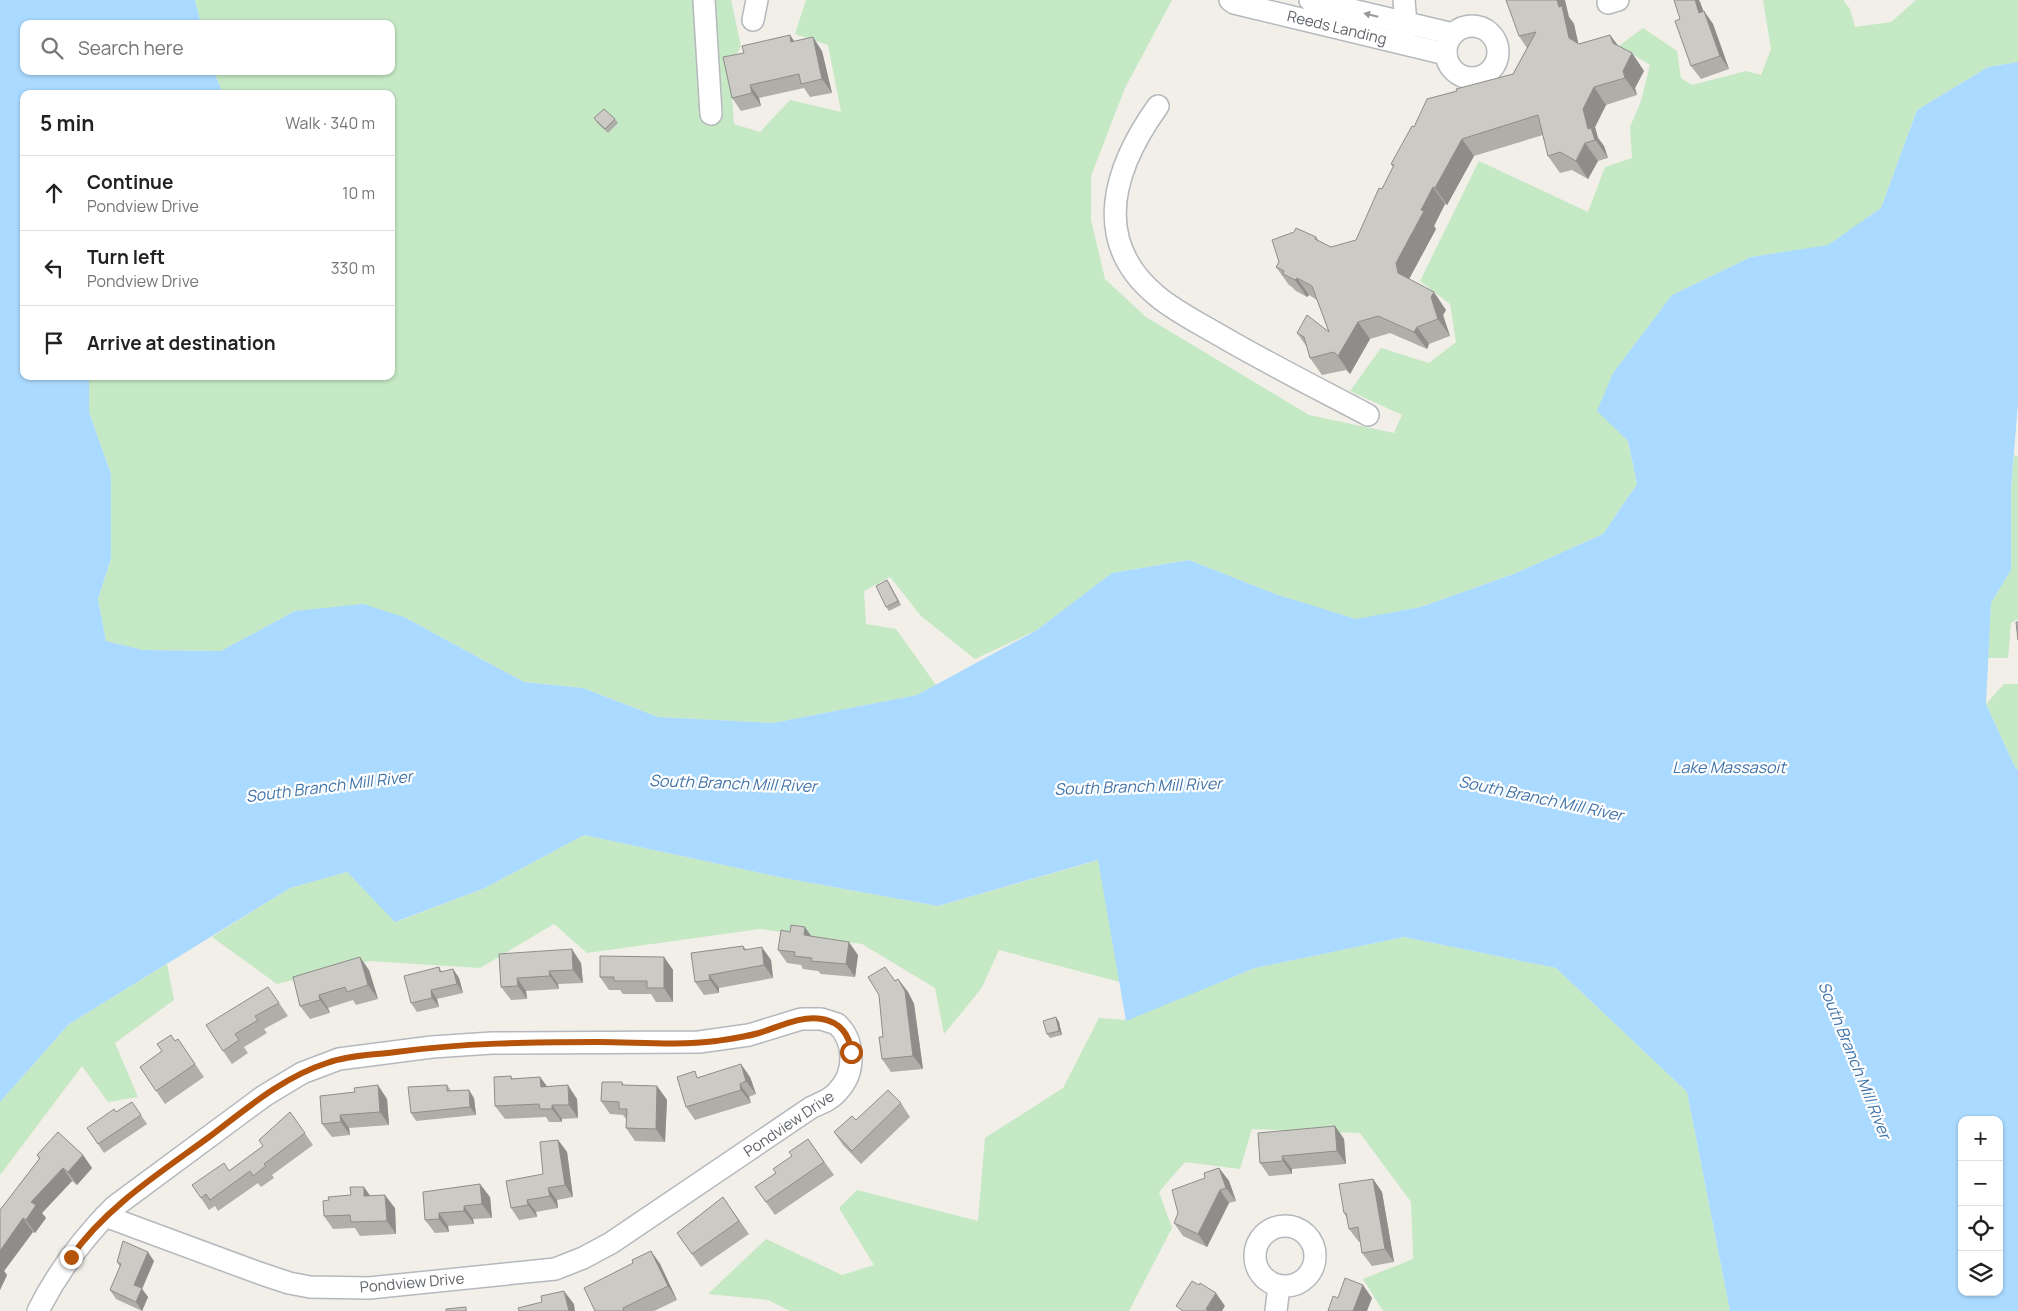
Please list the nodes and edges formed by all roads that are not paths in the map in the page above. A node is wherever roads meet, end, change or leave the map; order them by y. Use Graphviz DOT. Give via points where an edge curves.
graph roads {
  1 [pos="704,0"];
  2 [pos="1230,0"];
  3 [pos="1310,0"];
  4 [pos="1404,0"];
  5 [pos="1403,34"];
  6 [pos="1449,44"];
  7 [pos="1158,106"];
  8 [pos="711,114"];
  9 [pos="1368,415"];
  10 [pos="105,1216"];
  11 [pos="1279,1286"];
  12 [pos="38,1311"];
  13 [pos="1276,1311"];
  1 -- 8 [label="street"];
  2 -- 5 [label="street, Reeds Landing" via="1303,21"];
  5 -- 3 [label="street, Reeds Landing, one-way"];
  4 -- 5 [label="street"];
  5 -- 6 [label="street, Reeds Landing"];
  7 -- 9 [label="street" via="1128,153 1119,179 1116,225 1128,262 1155,294 1170,306"];
  10 -- 10 [label="street, Pondview Drive" via="264,1096 302,1073 339,1059 438,1046 492,1043 708,1042 812,1018 837,1024 850,1044 846,1078 831,1098 812,1107 611,1243 555,1268 369,1288 310,1287 259,1273"];
  10 -- 12 [label="street, Pondview Drive" via="80,1245"];
  11 -- 13 [label="street"];
}
